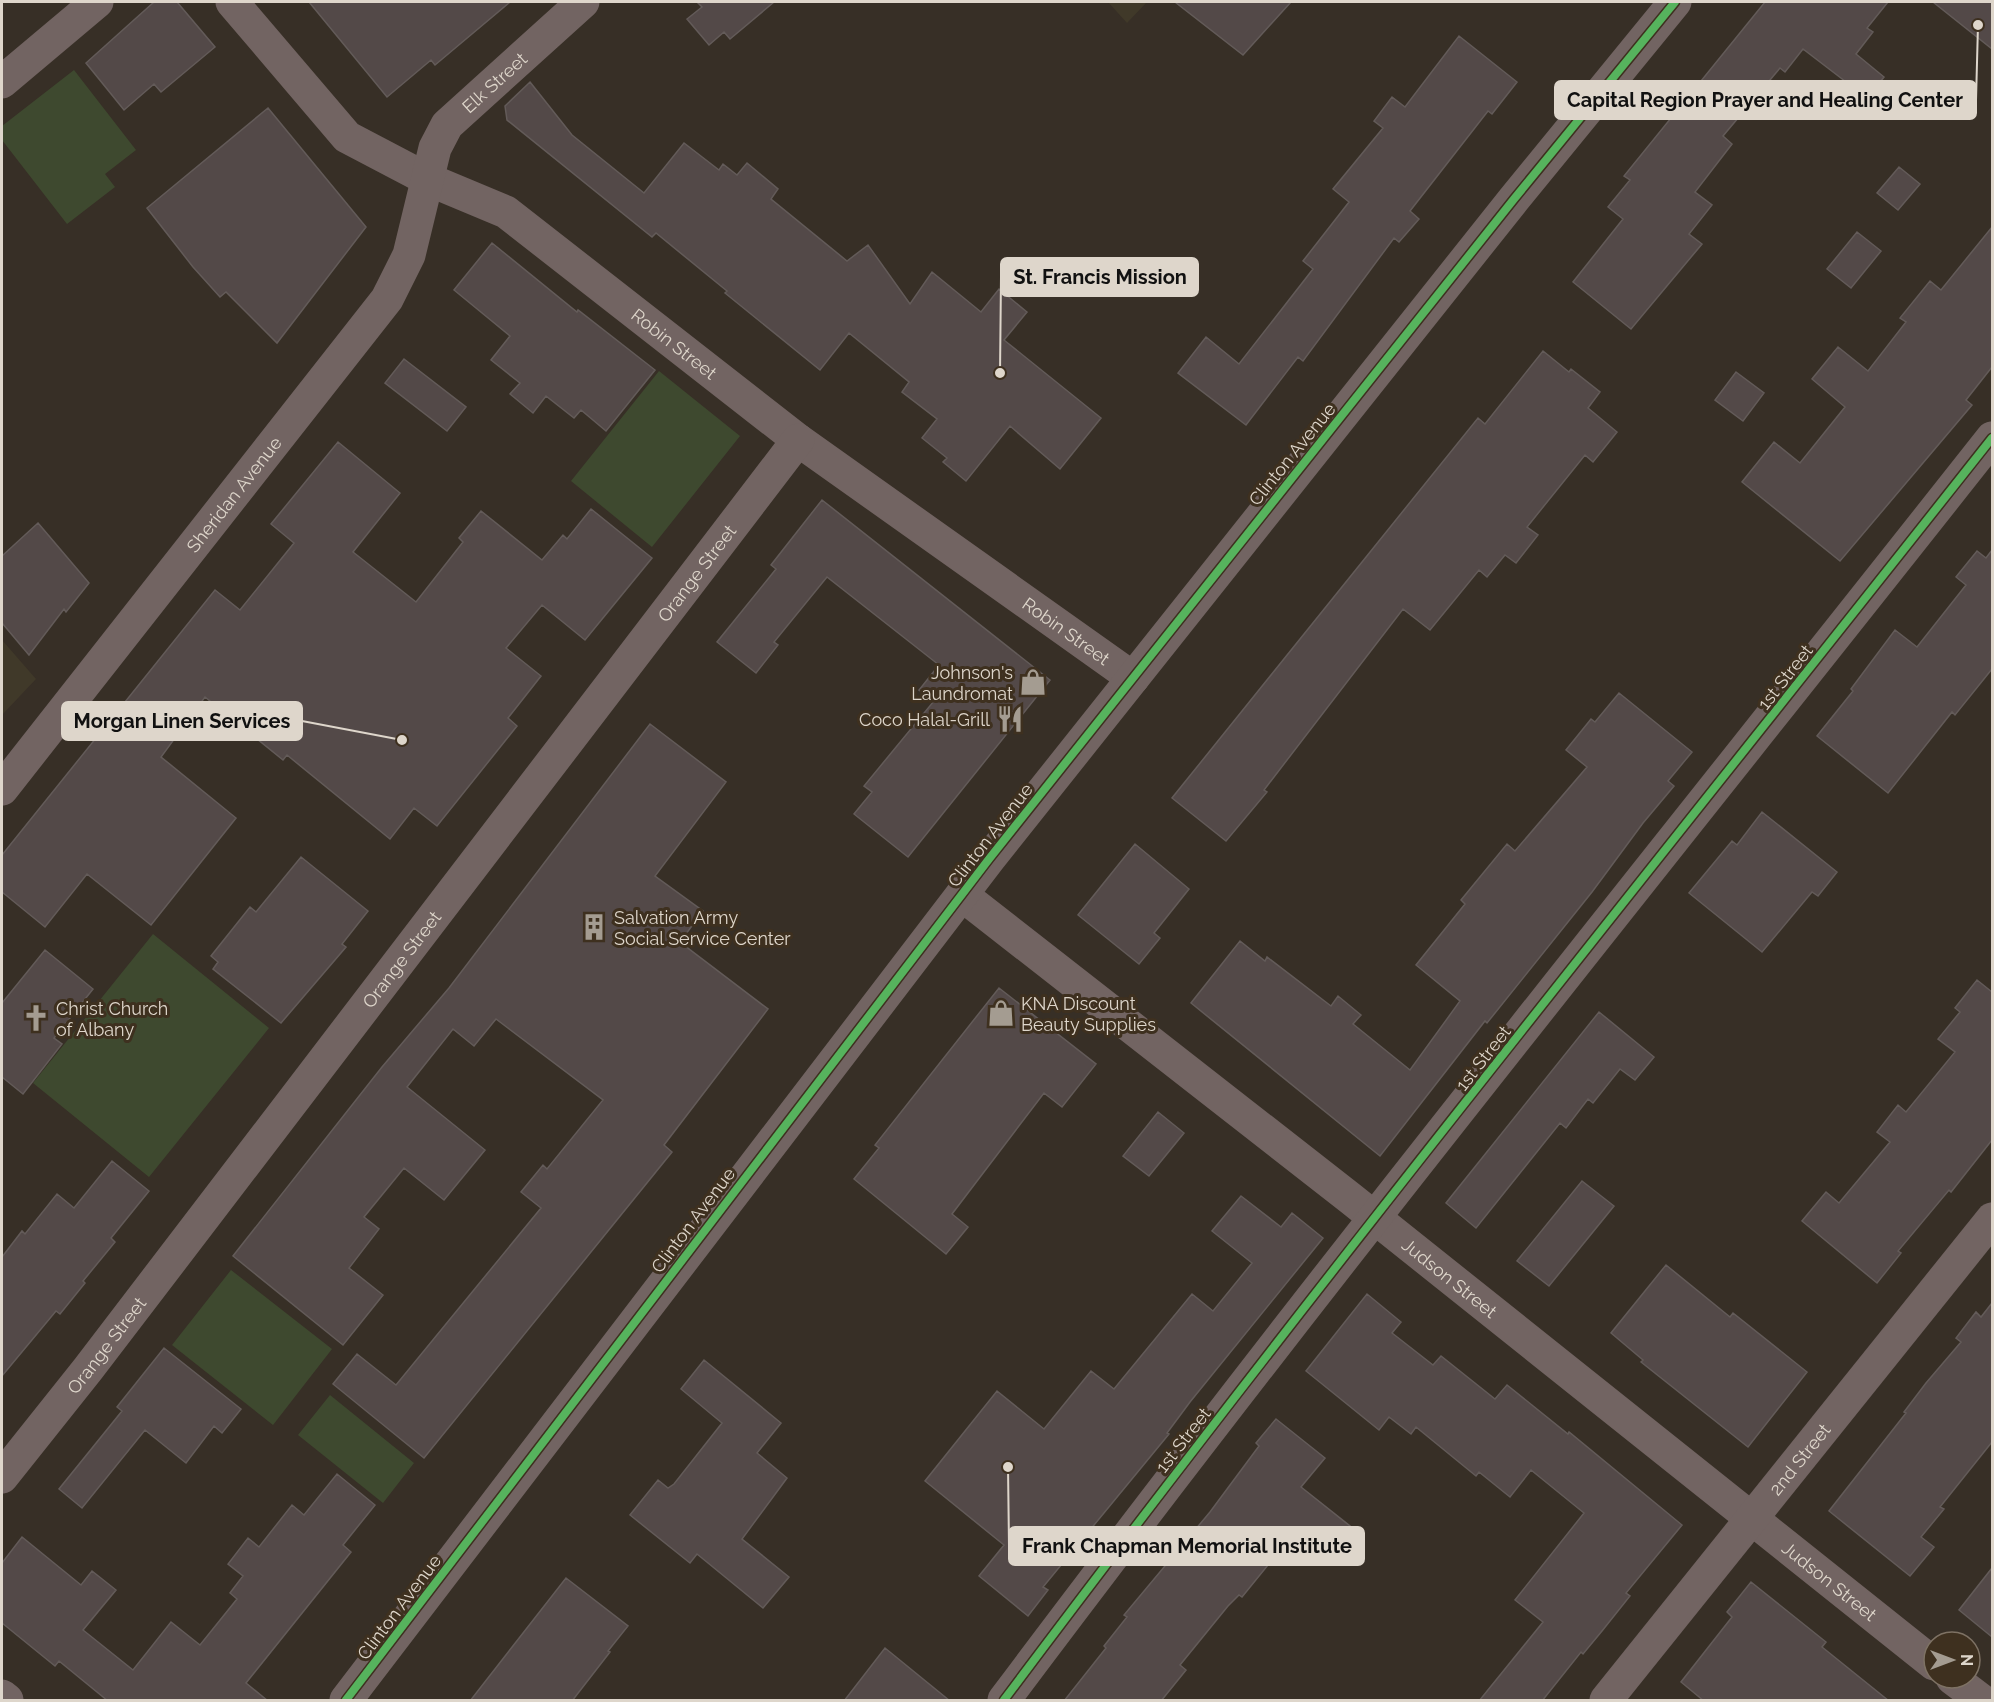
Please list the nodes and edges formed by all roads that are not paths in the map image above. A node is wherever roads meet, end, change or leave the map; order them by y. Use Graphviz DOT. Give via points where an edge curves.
graph roads {
  1 [pos="97,2"];
  2 [pos="232,2"];
  3 [pos="583,2"];
  4 [pos="1675,2"];
  5 [pos="2,82"];
  6 [pos="427,179"];
  7 [pos="1992,438"];
  8 [pos="798,440"];
  9 [pos="1133,678"];
  10 [pos="2,789"];
  11 [pos="962,895"];
  12 [pos="1374,1219"];
  13 [pos="1992,1219"];
  14 [pos="2,1477"];
  15 [pos="1752,1520"];
  16 [pos="1922,1655"];
  17 [pos="1967,1690"];
  18 [pos="2,1696"];
  19 [pos="7,1701"];
  20 [pos="346,1701"];
  21 [pos="1004,1701"];
  22 [pos="1606,1701"];
  23 [pos="1981,1701"];
  1 -- 5 [label="street"];
  2 -- 6 [label="street, Robin Street" via="347,137"];
  3 -- 6 [label="street, Elk Street" via="447,125 435,148"];
  4 -- 9 [label="street, Clinton Avenue"];
  6 -- 8 [label="street, Robin Street" via="506,212"];
  6 -- 10 [label="street, Sheridan Avenue" via="409,255 387,299"];
  7 -- 12 [label="street, 1st Street"];
  8 -- 9 [label="street, Robin Street"];
  8 -- 14 [label="street, Orange Street"];
  9 -- 11 [label="street, Clinton Avenue"];
  11 -- 12 [label="street, Judson Street"];
  11 -- 20 [label="street, Clinton Avenue"];
  12 -- 15 [label="street, Judson Street"];
  12 -- 21 [label="street, 1st Street" via="1146,1510"];
  13 -- 15 [label="street, 2nd Street"];
  15 -- 16 [label="street, Judson Street"];
  15 -- 22 [label="street, 2nd Street"];
  17 -- 23 [label="street"];
  18 -- 19 [label="street"];
}
